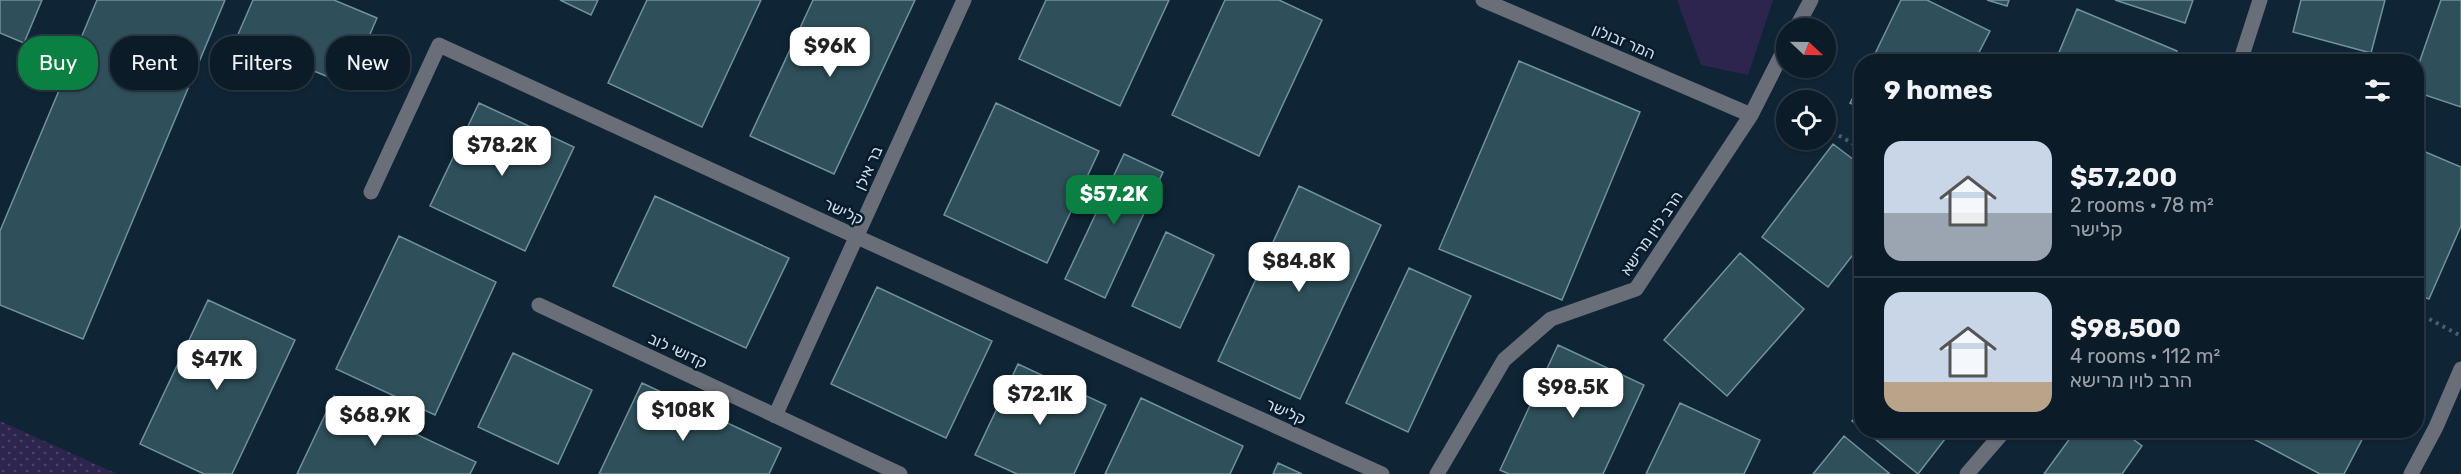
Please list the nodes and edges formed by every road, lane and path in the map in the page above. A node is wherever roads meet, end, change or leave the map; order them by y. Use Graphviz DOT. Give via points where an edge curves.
graph roads {
  1 [pos="964,0"];
  2 [pos="1484,0"];
  3 [pos="1810,0"];
  4 [pos="2260,0"];
  5 [pos="1801,18"];
  6 [pos="2243,54"];
  7 [pos="1776,66"];
  8 [pos="1751,115"];
  9 [pos="1836,134"];
  10 [pos="1854,144"];
  11 [pos="370,192"];
  12 [pos="857,237"];
  13 [pos="539,305"];
  14 [pos="2424,316"];
  15 [pos="2461,336"];
  16 [pos="2461,369"];
  17 [pos="775,416"];
  18 [pos="1998,438"];
  19 [pos="900,474"];
  20 [pos="1382,474"];
  21 [pos="1437,474"];
  22 [pos="1967,474"];
  23 [pos="2411,474"];
  1 -- 12 [label="street, בר אילן"];
  2 -- 8 [label="street, המר זבולון"];
  3 -- 5 [label="street"];
  4 -- 6 [label="street"];
  7 -- 8 [label="street, הרב לוין מרישא"];
  8 -- 21 [label="street, הרב לוין מרישא" via="1636,289 1551,319 1504,360"];
  9 -- 10 [label="path"];
  11 -- 12 [label="street, קלישר" via="439,45"];
  12 -- 17 [label="street, בר אילן"];
  12 -- 20 [label="street, קלישר"];
  13 -- 17 [label="street, קדושי לוב"];
  14 -- 15 [label="path"];
  16 -- 23 [label="street"];
  17 -- 19 [label="street, קדושי לוב"];
  18 -- 22 [label="street"];
}
